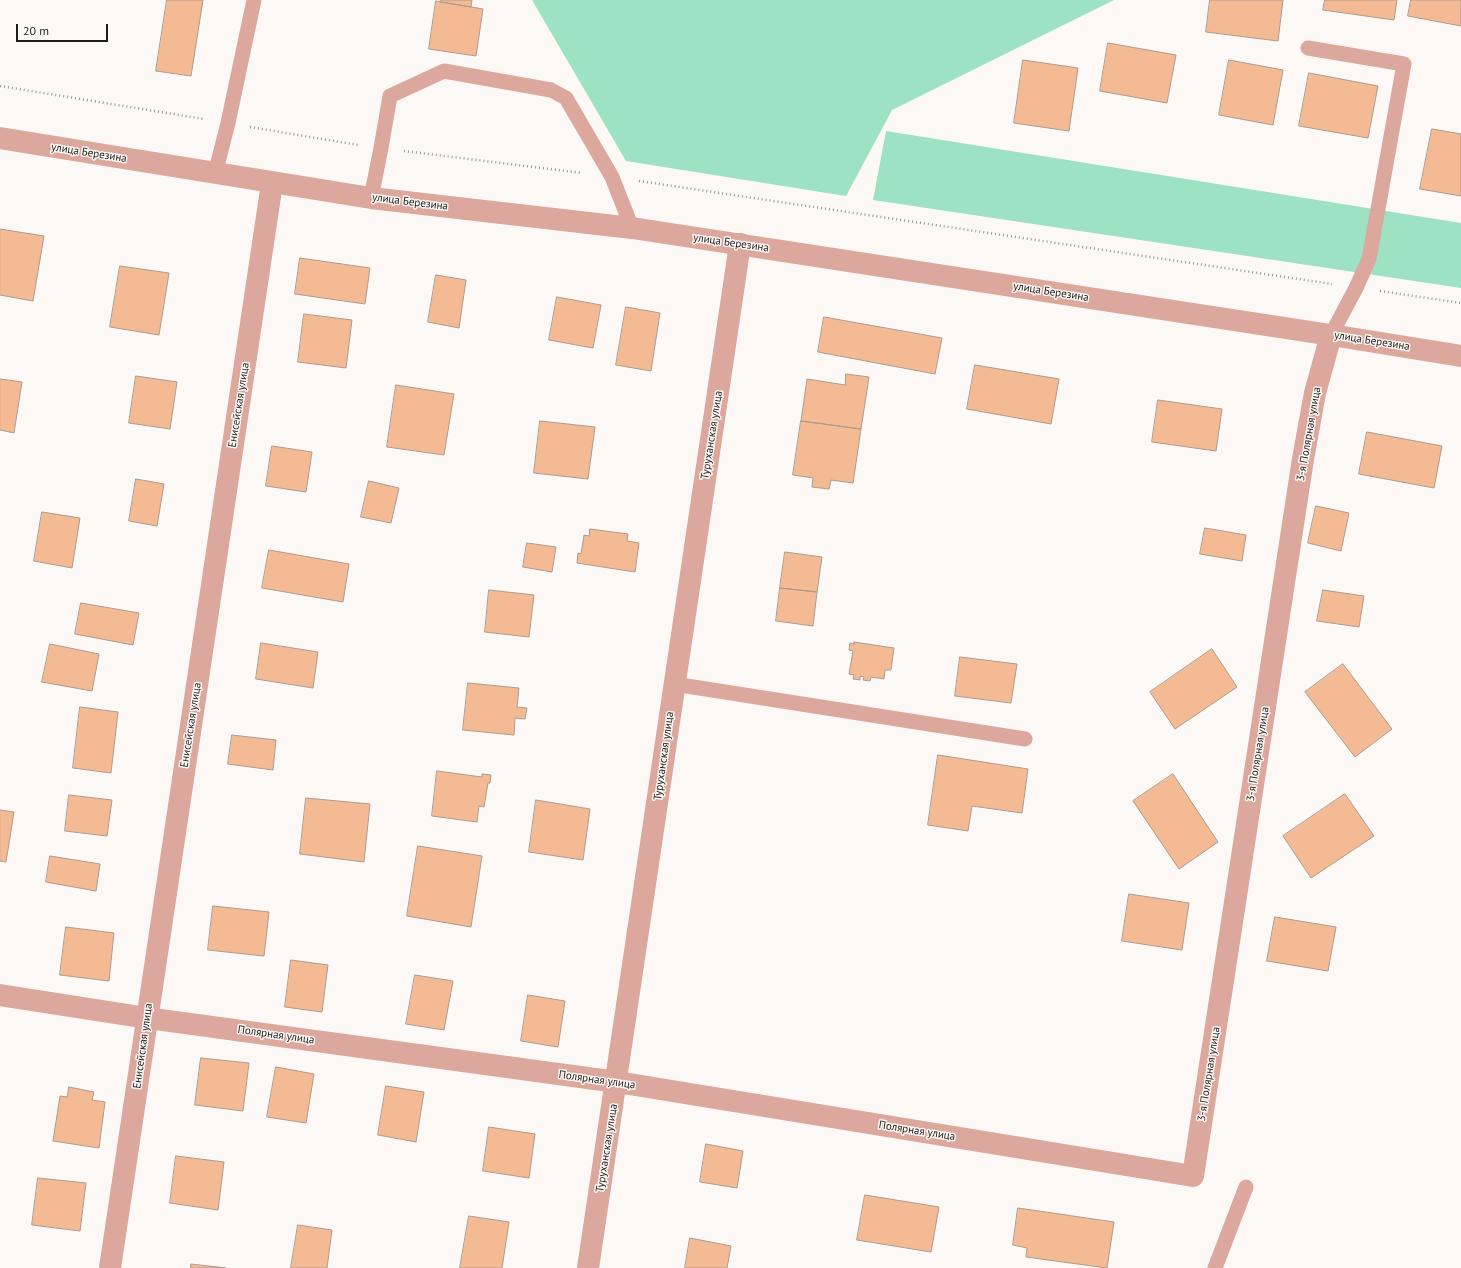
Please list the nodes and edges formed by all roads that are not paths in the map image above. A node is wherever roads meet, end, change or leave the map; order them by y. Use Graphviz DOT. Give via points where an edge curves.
graph roads {
  1 [pos="254,0"];
  2 [pos="1308,48"];
  3 [pos="0,138"];
  4 [pos="215,174"];
  5 [pos="272,183"];
  6 [pos="371,198"];
  7 [pos="632,228"];
  8 [pos="740,244"];
  9 [pos="1331,335"];
  10 [pos="1461,356"];
  11 [pos="674,684"];
  12 [pos="1025,739"];
  13 [pos="0,995"];
  14 [pos="147,1018"];
  15 [pos="617,1082"];
  16 [pos="1193,1176"];
  17 [pos="1246,1187"];
  18 [pos="110,1268"];
  19 [pos="588,1268"];
  20 [pos="1216,1268"];
  1 -- 4 [label="lane"];
  2 -- 9 [label="lane" via="1404,64 1369,259"];
  3 -- 4 [label="street, улица Березина"];
  4 -- 5 [label="street, улица Березина"];
  5 -- 6 [label="street, улица Березина"];
  5 -- 14 [label="street, Енисейская улица"];
  6 -- 7 [label="street, улица Березина"];
  6 -- 7 [label="lane" via="390,96 444,70 551,90 566,98 612,177"];
  7 -- 8 [label="street, улица Березина"];
  8 -- 9 [label="street, улица Березина"];
  8 -- 11 [label="street, Туруханская улица"];
  9 -- 10 [label="street, улица Березина"];
  9 -- 16 [label="street, 3-я Полярная улица" via="1315,393 1303,459"];
  11 -- 12 [label="lane"];
  11 -- 15 [label="street, Туруханская улица"];
  13 -- 14 [label="street, Полярная улица"];
  14 -- 15 [label="street, Полярная улица"];
  14 -- 18 [label="street, Енисейская улица"];
  15 -- 16 [label="street, Полярная улица"];
  15 -- 19 [label="street, Туруханская улица"];
  17 -- 20 [label="lane"];
}
